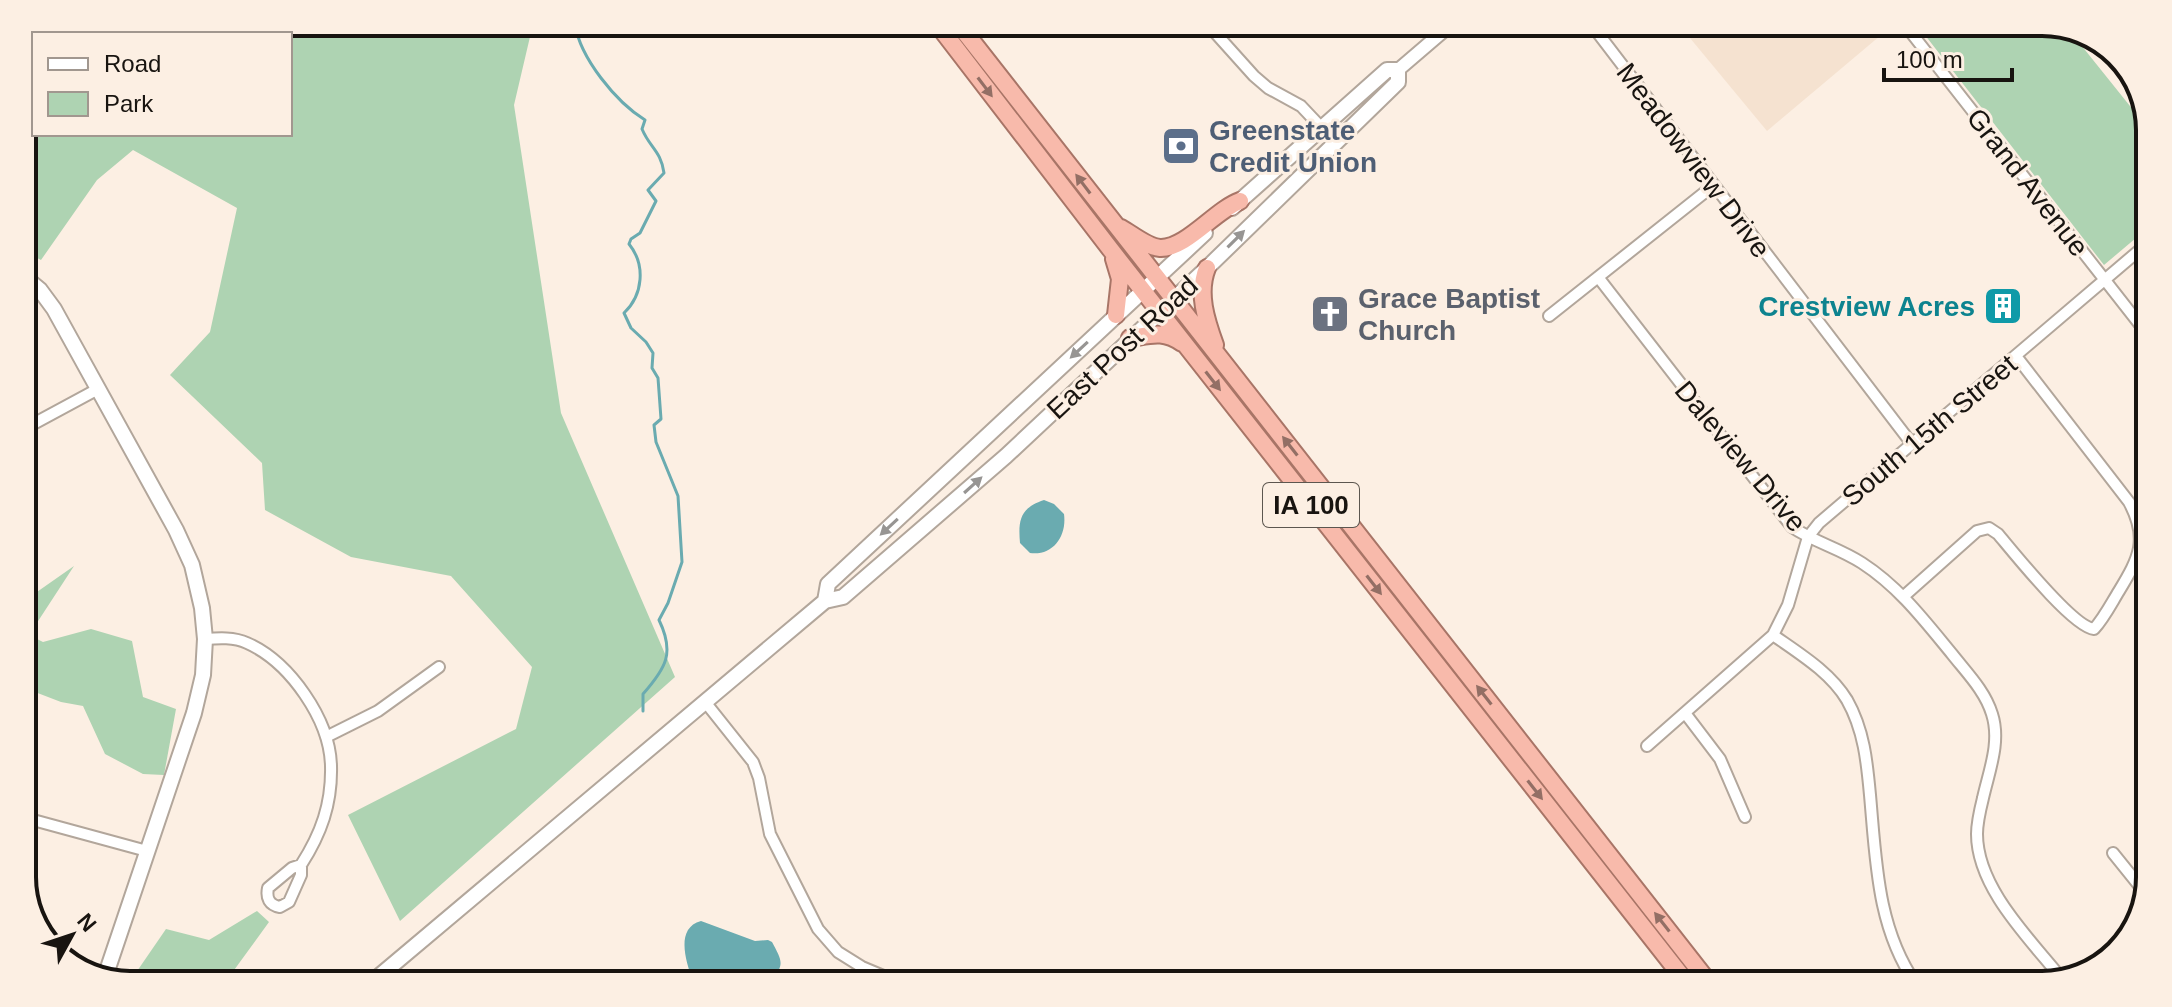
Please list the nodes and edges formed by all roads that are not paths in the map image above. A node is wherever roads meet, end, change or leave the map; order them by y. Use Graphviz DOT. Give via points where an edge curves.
graph roads {
  1 [pos="946,36"];
  2 [pos="968,36"];
  3 [pos="1218,36"];
  4 [pos="1438,36"];
  5 [pos="1600,36"];
  6 [pos="1914,36"];
  7 [pos="1398,70"];
  8 [pos="1321,127"];
  9 [pos="1335,142"];
  10 [pos="1714,185"];
  11 [pos="1240,201"];
  12 [pos="1112,222"];
  13 [pos="1111,250"];
  14 [pos="2136,253"];
  15 [pos="1207,268"];
  16 [pos="1156,277"];
  17 [pos="1598,277"];
  18 [pos="2105,280"];
  19 [pos="36,287"];
  20 [pos="1143,291"];
  21 [pos="1173,298"];
  22 [pos="1159,312"];
  23 [pos="1116,315"];
  24 [pos="1549,316"];
  25 [pos="2136,320"];
  26 [pos="1130,338"];
  27 [pos="1185,346"];
  28 [pos="1218,354"];
  29 [pos="2016,356"];
  30 [pos="98,389"];
  31 [pos="36,422"];
  32 [pos="1912,444"];
  33 [pos="2136,519"];
  34 [pos="1808,537"];
  35 [pos="2136,560"];
  36 [pos="1904,596"];
  37 [pos="825,601"];
  38 [pos="1773,635"];
  39 [pos="205,639"];
  40 [pos="439,667"];
  41 [pos="706,703"];
  42 [pos="1685,713"];
  43 [pos="326,737"];
  44 [pos="1647,746"];
  45 [pos="1745,817"];
  46 [pos="36,821"];
  47 [pos="147,851"];
  48 [pos="2113,853"];
  49 [pos="301,865"];
  50 [pos="2136,881"];
  51 [pos="108,968"];
  52 [pos="2055,970"];
  53 [pos="385,971"];
  54 [pos="872,971"];
  55 [pos="1678,971"];
  56 [pos="1700,971"];
  57 [pos="1909,971"];
  1 -- 13 [label="highway, IA 100, one-way"];
  12 -- 2 [label="highway, IA 100, one-way"];
  3 -- 8 [label="street" via="1254,76 1293,100"];
  4 -- 7 [label="street, East Post Road"];
  5 -- 10 [label="street, Meadowview Drive"];
  6 -- 18 [label="street, Grand Avenue"];
  7 -- 8 [label="main road, East Post Road" via="1387,70"];
  7 -- 9 [label="main road, East Post Road" via="1398,82"];
  8 -- 9 [label="street"];
  8 -- 11 [label="main road, East Post Road"];
  15 -- 9 [label="main road, East Post Road, one-way"];
  10 -- 17 [label="street"];
  10 -- 32 [label="street, Meadowview Drive"];
  11 -- 12 [label="highway" via="1173,245 1159,248"];
  11 -- 16 [label="main road, East Post Road"];
  12 -- 16 [label="highway, IA 100"];
  13 -- 20 [label="highway, IA 100"];
  13 -- 23 [label="highway" via="1120,279"];
  14 -- 18 [label="street, South 15th Street"];
  15 -- 21 [label="main road, East Post Road"];
  15 -- 28 [label="highway" via="1202,281 1204,309"];
  16 -- 20 [label="main road, East Post Road"];
  16 -- 21 [label="highway, IA 100"];
  17 -- 24 [label="street"];
  17 -- 34 [label="street, Daleview Drive" via="1792,527"];
  18 -- 25 [label="street, Grand Avenue"];
  18 -- 29 [label="street, South 15th Street"];
  19 -- 30 [label="main road"];
  20 -- 22 [label="highway, IA 100"];
  20 -- 23 [label="main road, East Post Road"];
  21 -- 22 [label="main road, East Post Road"];
  21 -- 28 [label="highway, IA 100"];
  22 -- 26 [label="main road, East Post Road"];
  22 -- 27 [label="highway, IA 100"];
  23 -- 37 [label="main road, East Post Road, one-way" via="828,584"];
  26 -- 27 [label="highway" via="1170,335"];
  37 -- 26 [label="main road, East Post Road, one-way" via="843,597 926,527"];
  27 -- 55 [label="highway, IA 100, one-way"];
  56 -- 28 [label="highway, IA 100, one-way"];
  29 -- 32 [label="street, South 15th Street"];
  29 -- 33 [label="street"];
  30 -- 31 [label="street"];
  30 -- 39 [label="main road" via="185,549 199,591"];
  32 -- 34 [label="street, South 15th Street"];
  34 -- 36 [label="street, Daleview Drive" via="1861,562"];
  34 -- 38 [label="street, South 15th Street" via="1788,605"];
  35 -- 36 [label="street" via="2094,629 2086,628 2056,600 1989,528 1977,531"];
  36 -- 52 [label="street, Daleview Drive" via="1987,700 1996,730 1977,822 1980,855 1995,894"];
  37 -- 41 [label="main road, East Post Road"];
  38 -- 42 [label="street, South 15th Street"];
  38 -- 57 [label="street" via="1830,679 1858,726 1879,891"];
  39 -- 43 [label="street" via="246,642 268,655 306,698"];
  39 -- 47 [label="main road" via="197,704"];
  40 -- 43 [label="street" via="378,711"];
  41 -- 53 [label="main road, East Post Road"];
  41 -- 54 [label="street" via="753,762 770,834 818,929 838,952"];
  42 -- 44 [label="street, South 15th Street"];
  42 -- 45 [label="street" via="1720,759"];
  43 -- 49 [label="street" via="331,763 326,817"];
  46 -- 47 [label="street"];
  47 -- 51 [label="main road"];
  48 -- 50 [label="street"];
}
